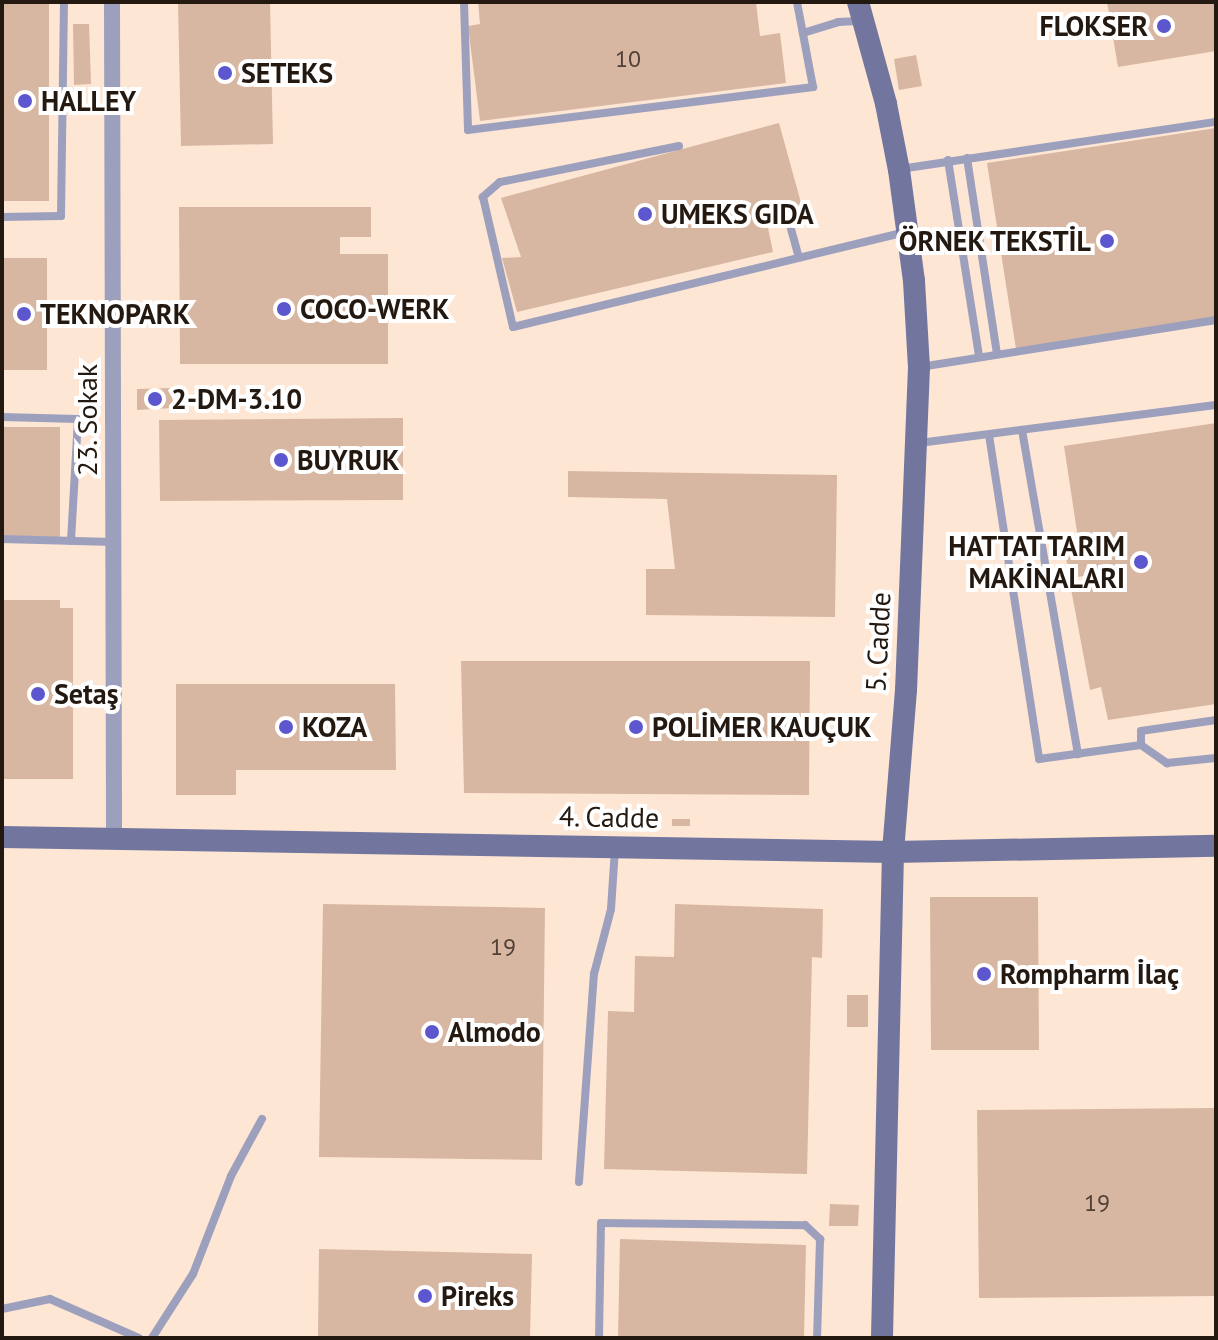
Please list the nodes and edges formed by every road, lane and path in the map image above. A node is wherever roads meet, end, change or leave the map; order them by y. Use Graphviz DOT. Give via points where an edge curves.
graph roads {
  1 [pos="64,2"];
  2 [pos="112,2"];
  3 [pos="464,2"];
  4 [pos="797,2"];
  5 [pos="861,11"];
  6 [pos="803,33"];
  7 [pos="1216,122"];
  8 [pos="679,146"];
  9 [pos="967,158"];
  10 [pos="948,160"];
  11 [pos="899,170"];
  12 [pos="2,217"];
  13 [pos="788,218"];
  14 [pos="907,232"];
  15 [pos="799,258"];
  16 [pos="1216,320"];
  17 [pos="997,354"];
  18 [pos="979,356"];
  19 [pos="919,367"];
  20 [pos="1216,405"];
  21 [pos="2,417"];
  22 [pos="1022,430"];
  23 [pos="989,435"];
  24 [pos="918,443"];
  25 [pos="2,539"];
  26 [pos="71,541"];
  27 [pos="113,542"];
  28 [pos="1216,720"];
  29 [pos="1141,745"];
  30 [pos="1078,754"];
  31 [pos="1216,758"];
  32 [pos="2,837"];
  33 [pos="114,838"];
  34 [pos="1216,846"];
  35 [pos="615,847"];
  36 [pos="893,852"];
  37 [pos="262,1119"];
  38 [pos="579,1182"];
  39 [pos="2,1309"];
  40 [pos="139,1338"];
  41 [pos="152,1338"];
  42 [pos="599,1338"];
  43 [pos="817,1338"];
  44 [pos="882,1338"];
  1 -- 12 [label="lane" via="61,216"];
  2 -- 27 [label="street, 23. Sokak"];
  3 -- 6 [label="lane" via="468,130 813,87"];
  4 -- 6 [label="lane"];
  5 -- 6 [label="lane"];
  5 -- 11 [label="street, 5. Cadde"];
  7 -- 9 [label="lane"];
  8 -- 15 [label="lane" via="500,182 483,197 513,327"];
  9 -- 10 [label="lane"];
  9 -- 17 [label="lane"];
  10 -- 11 [label="lane"];
  10 -- 18 [label="lane"];
  11 -- 14 [label="street, 5. Cadde"];
  13 -- 15 [label="lane"];
  14 -- 15 [label="lane"];
  14 -- 19 [label="street, 5. Cadde"];
  16 -- 17 [label="lane"];
  17 -- 18 [label="lane"];
  18 -- 19 [label="lane"];
  19 -- 24 [label="street, 5. Cadde"];
  20 -- 22 [label="lane"];
  21 -- 26 [label="lane" via="78,419"];
  22 -- 23 [label="lane"];
  22 -- 30 [label="lane"];
  23 -- 24 [label="lane"];
  23 -- 30 [label="lane" via="1039,759"];
  24 -- 36 [label="street, 5. Cadde"];
  25 -- 26 [label="lane"];
  26 -- 27 [label="lane"];
  27 -- 33 [label="street, 23. Sokak"];
  28 -- 29 [label="lane" via="1141,731"];
  29 -- 30 [label="lane"];
  29 -- 31 [label="lane" via="1167,763"];
  32 -- 33 [label="street, 4. Cadde"];
  33 -- 35 [label="street, 4. Cadde"];
  34 -- 36 [label="street, 4. Cadde"];
  35 -- 36 [label="street, 4. Cadde"];
  35 -- 38 [label="lane" via="611,909 594,974"];
  36 -- 44 [label="street, 5. Cadde"];
  37 -- 41 [label="lane" via="231,1176 193,1274"];
  39 -- 40 [label="lane" via="50,1299"];
  42 -- 43 [label="lane" via="601,1223 805,1225 820,1239"];
}
